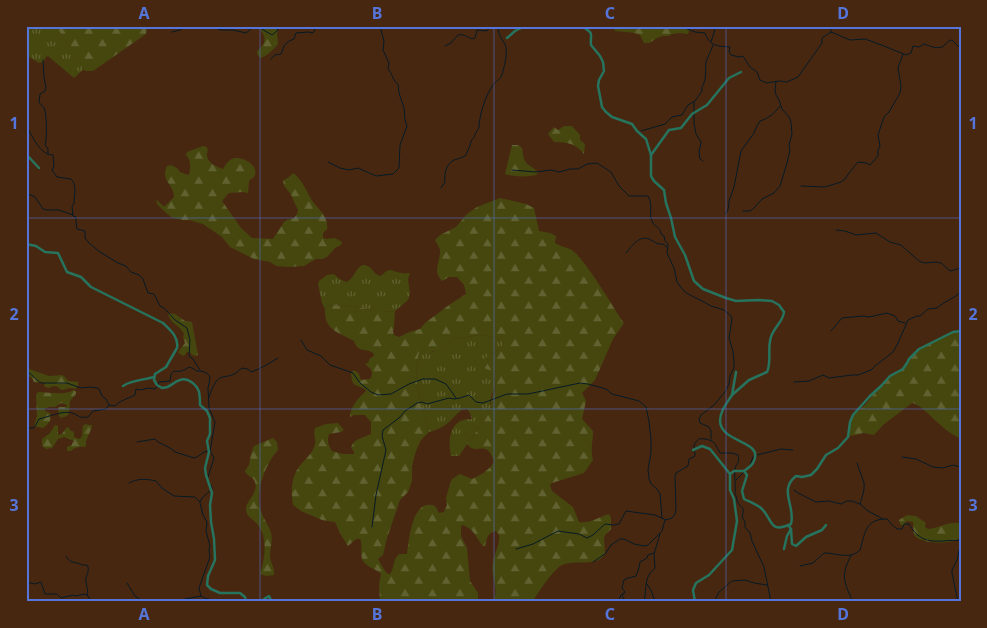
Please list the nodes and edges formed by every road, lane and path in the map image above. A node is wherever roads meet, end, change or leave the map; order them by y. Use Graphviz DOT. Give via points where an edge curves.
graph roads {
  1 [pos="525,26"];
  2 [pos="582,26"];
  3 [pos="506,38"];
  4 [pos="741,72"];
  5 [pos="26,154"];
  6 [pos="651,155"];
  7 [pos="39,168"];
  8 [pos="26,244"];
  9 [pos="961,331"];
  10 [pos="736,372"];
  11 [pos="154,377"];
  12 [pos="123,386"];
  13 [pos="732,395"];
  14 [pos="695,449"];
  15 [pos="744,471"];
  16 [pos="730,474"];
  17 [pos="788,525"];
  18 [pos="826,525"];
  19 [pos="791,529"];
  20 [pos="784,549"];
  21 [pos="246,602"];
  22 [pos="264,602"];
  23 [pos="272,602"];
  24 [pos="695,602"];
  1 -- 3 [label="street"];
  2 -- 6 [label="street" via="591,32 592,45 604,62 598,86 602,107 612,117 634,125 646,139"];
  4 -- 6 [label="street" via="730,78 681,128 670,130"];
  5 -- 7 [label="street"];
  6 -- 13 [label="street" via="651,176 664,190 675,237 694,281 704,289 736,301 772,301 784,312 770,338 768,370 749,380"];
  8 -- 11 [label="street" via="58,254 67,272 170,329 177,340 177,348 166,367"];
  9 -- 17 [label="street" via="919,348 902,369 890,376 853,415 848,437 826,455 811,476 796,476 790,480 787,488 793,518"];
  10 -- 13 [label="street"];
  11 -- 12 [label="street"];
  11 -- 21 [label="street" via="154,382 162,388 170,387 179,380 192,382 198,390 200,405 210,418 205,468 212,493 210,505 215,560 207,584 220,593 240,593"];
  13 -- 15 [label="street" via="720,420 728,435 742,441 755,453 753,462"];
  14 -- 16 [label="street" via="702,446 710,449"];
  15 -- 16 [label="street"];
  15 -- 17 [label="street" via="747,475 742,491 744,498 761,508 776,527"];
  16 -- 24 [label="street" via="737,521 732,550 709,575 696,582 693,590"];
  17 -- 19 [label="street"];
  18 -- 19 [label="street" via="796,546 792,544"];
  19 -- 20 [label="street"];
  22 -- 23 [label="street" via="264,598 269,596"];
}
